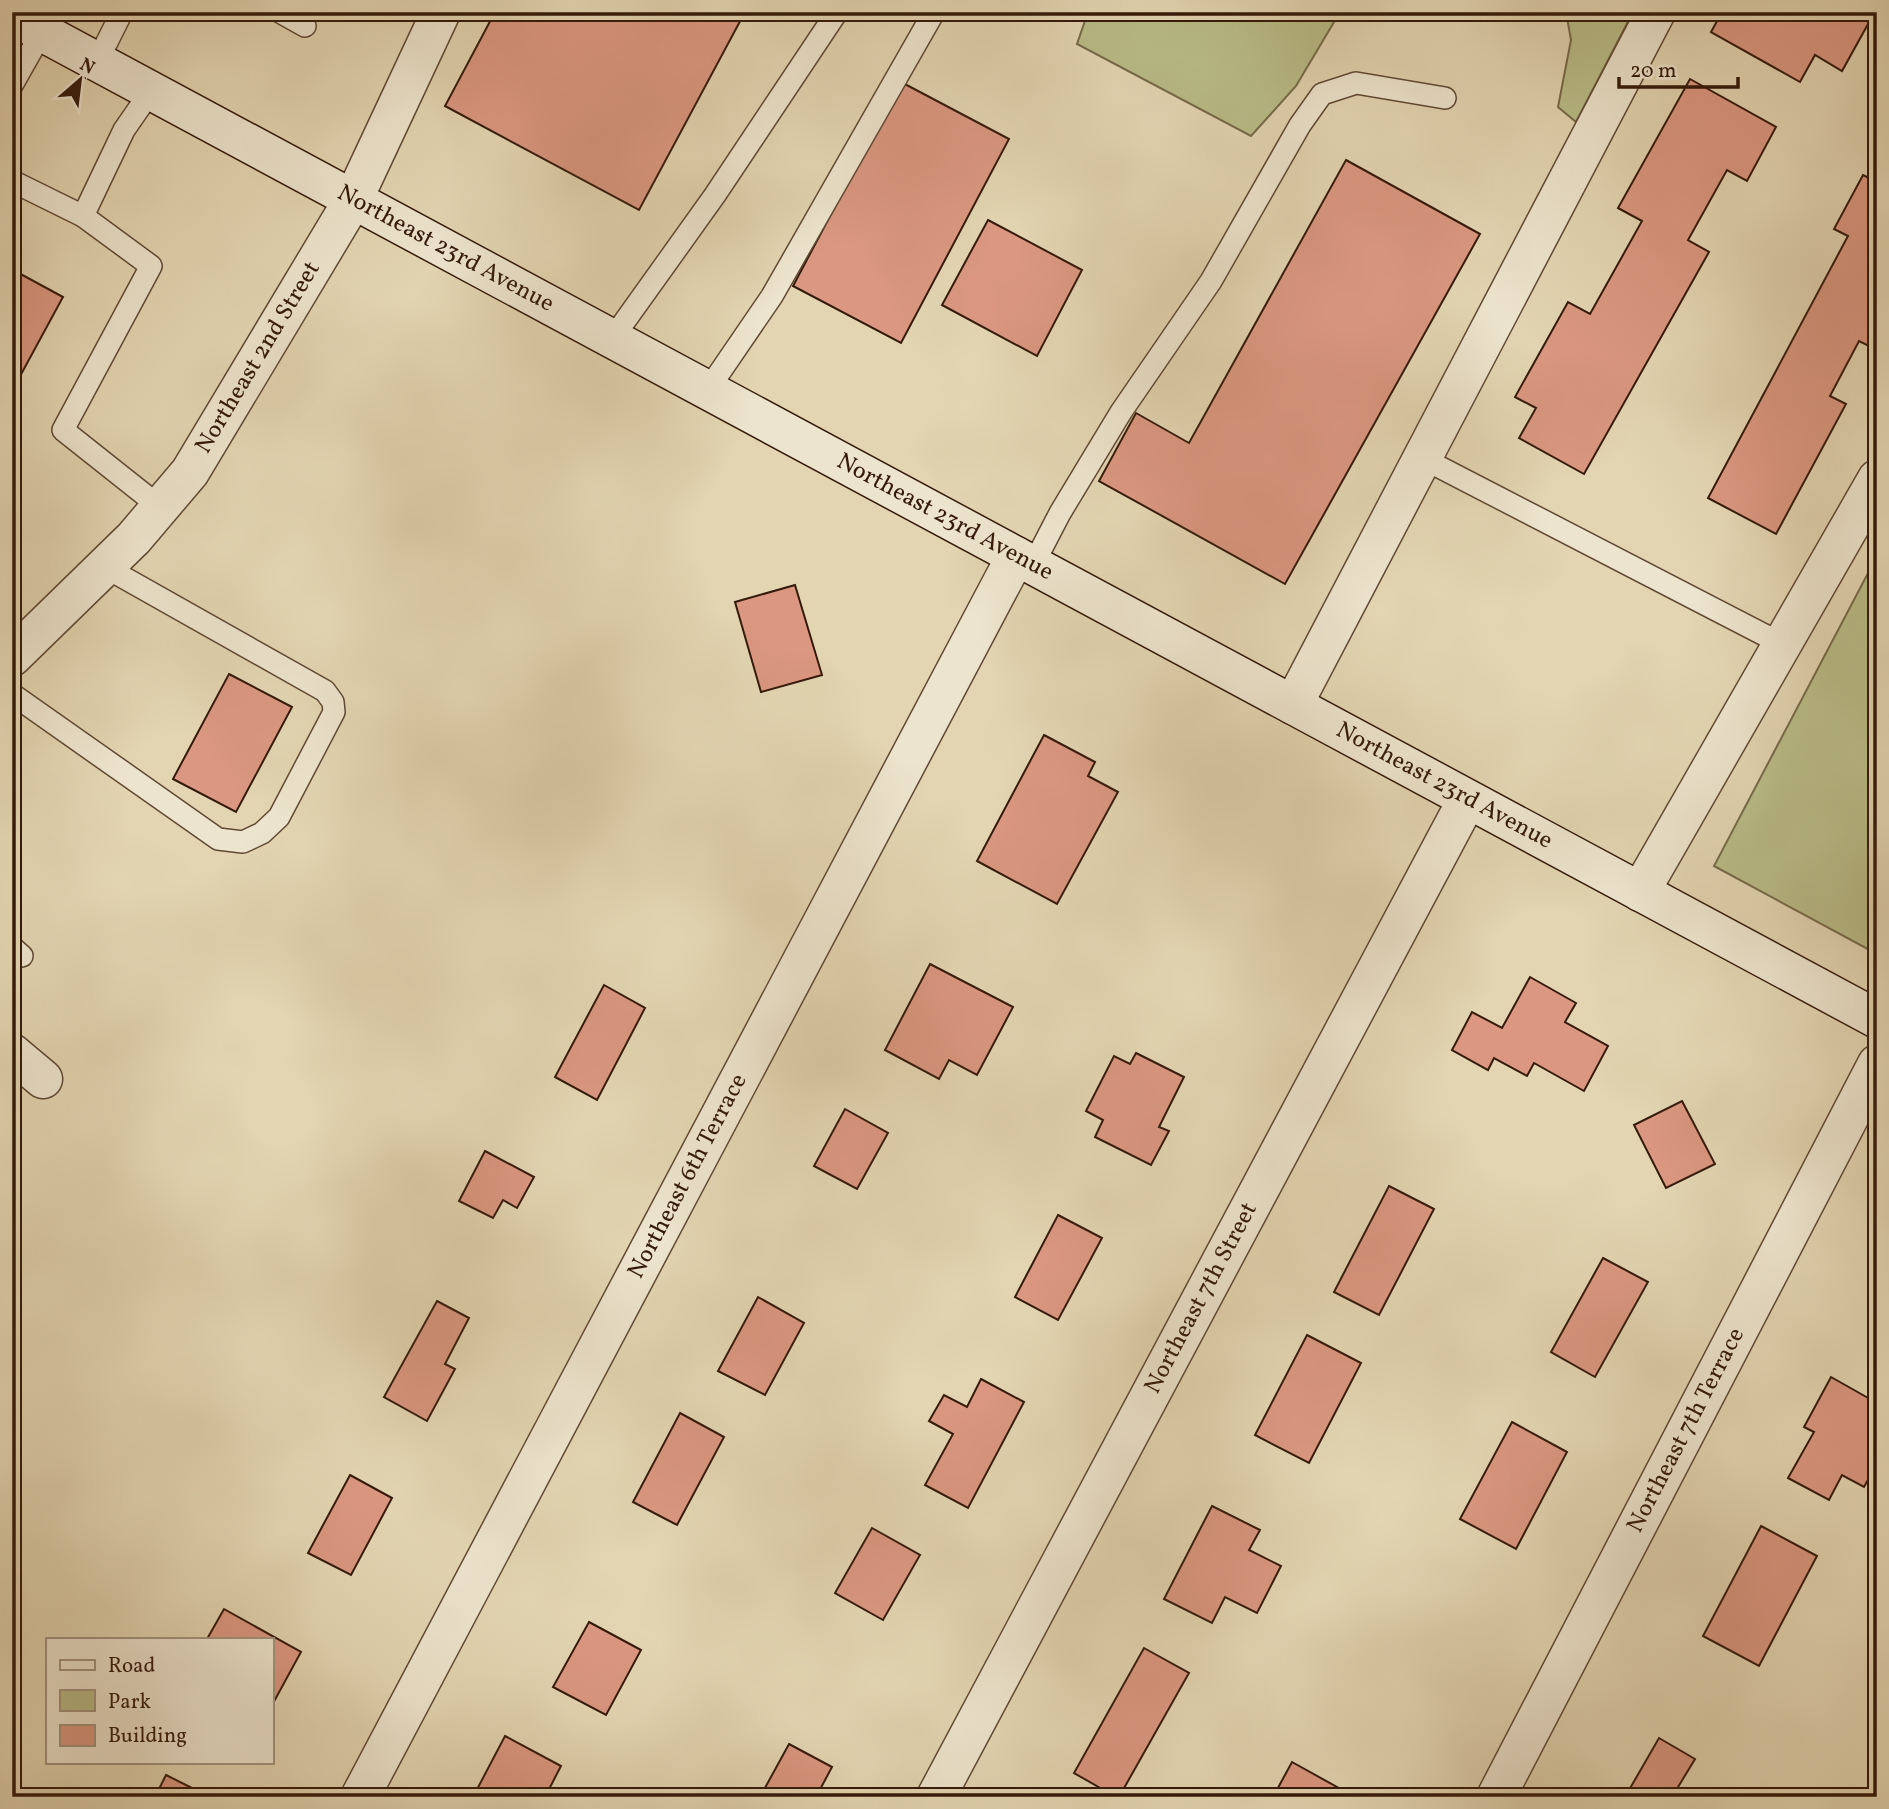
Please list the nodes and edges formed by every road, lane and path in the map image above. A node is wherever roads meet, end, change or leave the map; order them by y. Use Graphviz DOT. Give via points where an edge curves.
graph roads {
  1 [pos="122,12"];
  2 [pos="280,12"];
  3 [pos="441,12"];
  4 [pos="837,12"];
  5 [pos="934,12"];
  6 [pos="1656,12"];
  7 [pos="27,24"];
  8 [pos="305,26"];
  9 [pos="97,62"];
  10 [pos="12,85"];
  11 [pos="151,91"];
  12 [pos="1445,98"];
  13 [pos="12,181"];
  14 [pos="353,200"];
  15 [pos="83,216"];
  16 [pos="612,339"];
  17 [pos="707,391"];
  18 [pos="1422,458"];
  19 [pos="1877,479"];
  20 [pos="160,507"];
  21 [pos="1024,560"];
  22 [pos="105,566"];
  23 [pos="1782,644"];
  24 [pos="12,657"];
  25 [pos="12,694"];
  26 [pos="1293,705"];
  27 [pos="1467,800"];
  28 [pos="1640,892"];
  29 [pos="1877,1019"];
  30 [pos="12,1053"];
  31 [pos="1877,1064"];
  32 [pos="43,1079"];
  33 [pos="360,1797"];
  34 [pos="936,1797"];
  35 [pos="1496,1797"];
  1 -- 9 [label="lane"];
  2 -- 8 [label="lane"];
  3 -- 14 [label="street, Northeast 2nd Street"];
  4 -- 16 [label="lane"];
  5 -- 17 [label="lane" via="772,296"];
  6 -- 18 [label="street"];
  7 -- 9 [label="street, Northeast 23rd Avenue"];
  7 -- 10 [label="lane"];
  9 -- 11 [label="street, Northeast 23rd Avenue"];
  11 -- 14 [label="street, Northeast 23rd Avenue"];
  11 -- 15 [label="lane" via="124,130"];
  12 -- 21 [label="lane" via="1356,83 1322,94 1211,281 1121,412 1060,513"];
  13 -- 15 [label="lane"];
  14 -- 16 [label="street, Northeast 23rd Avenue"];
  14 -- 20 [label="street, Northeast 2nd Street" via="190,472"];
  15 -- 20 [label="lane" via="151,266 63,430"];
  16 -- 17 [label="street, Northeast 23rd Avenue"];
  17 -- 21 [label="street, Northeast 23rd Avenue"];
  18 -- 23 [label="lane"];
  18 -- 26 [label="street"];
  19 -- 23 [label="street"];
  20 -- 22 [label="street, Northeast 2nd Street"];
  21 -- 26 [label="street, Northeast 23rd Avenue"];
  21 -- 33 [label="street, Northeast 6th Terrace"];
  22 -- 24 [label="street, Northeast 2nd Street"];
  22 -- 25 [label="lane" via="326,691 334,712 279,817 243,842 218,839"];
  23 -- 28 [label="street"];
  26 -- 27 [label="street, Northeast 23rd Avenue"];
  27 -- 28 [label="street, Northeast 23rd Avenue"];
  27 -- 34 [label="street, Northeast 7th Street"];
  28 -- 29 [label="street, Northeast 23rd Avenue"];
  30 -- 32 [label="street"];
  31 -- 35 [label="street, Northeast 7th Terrace"];
}
